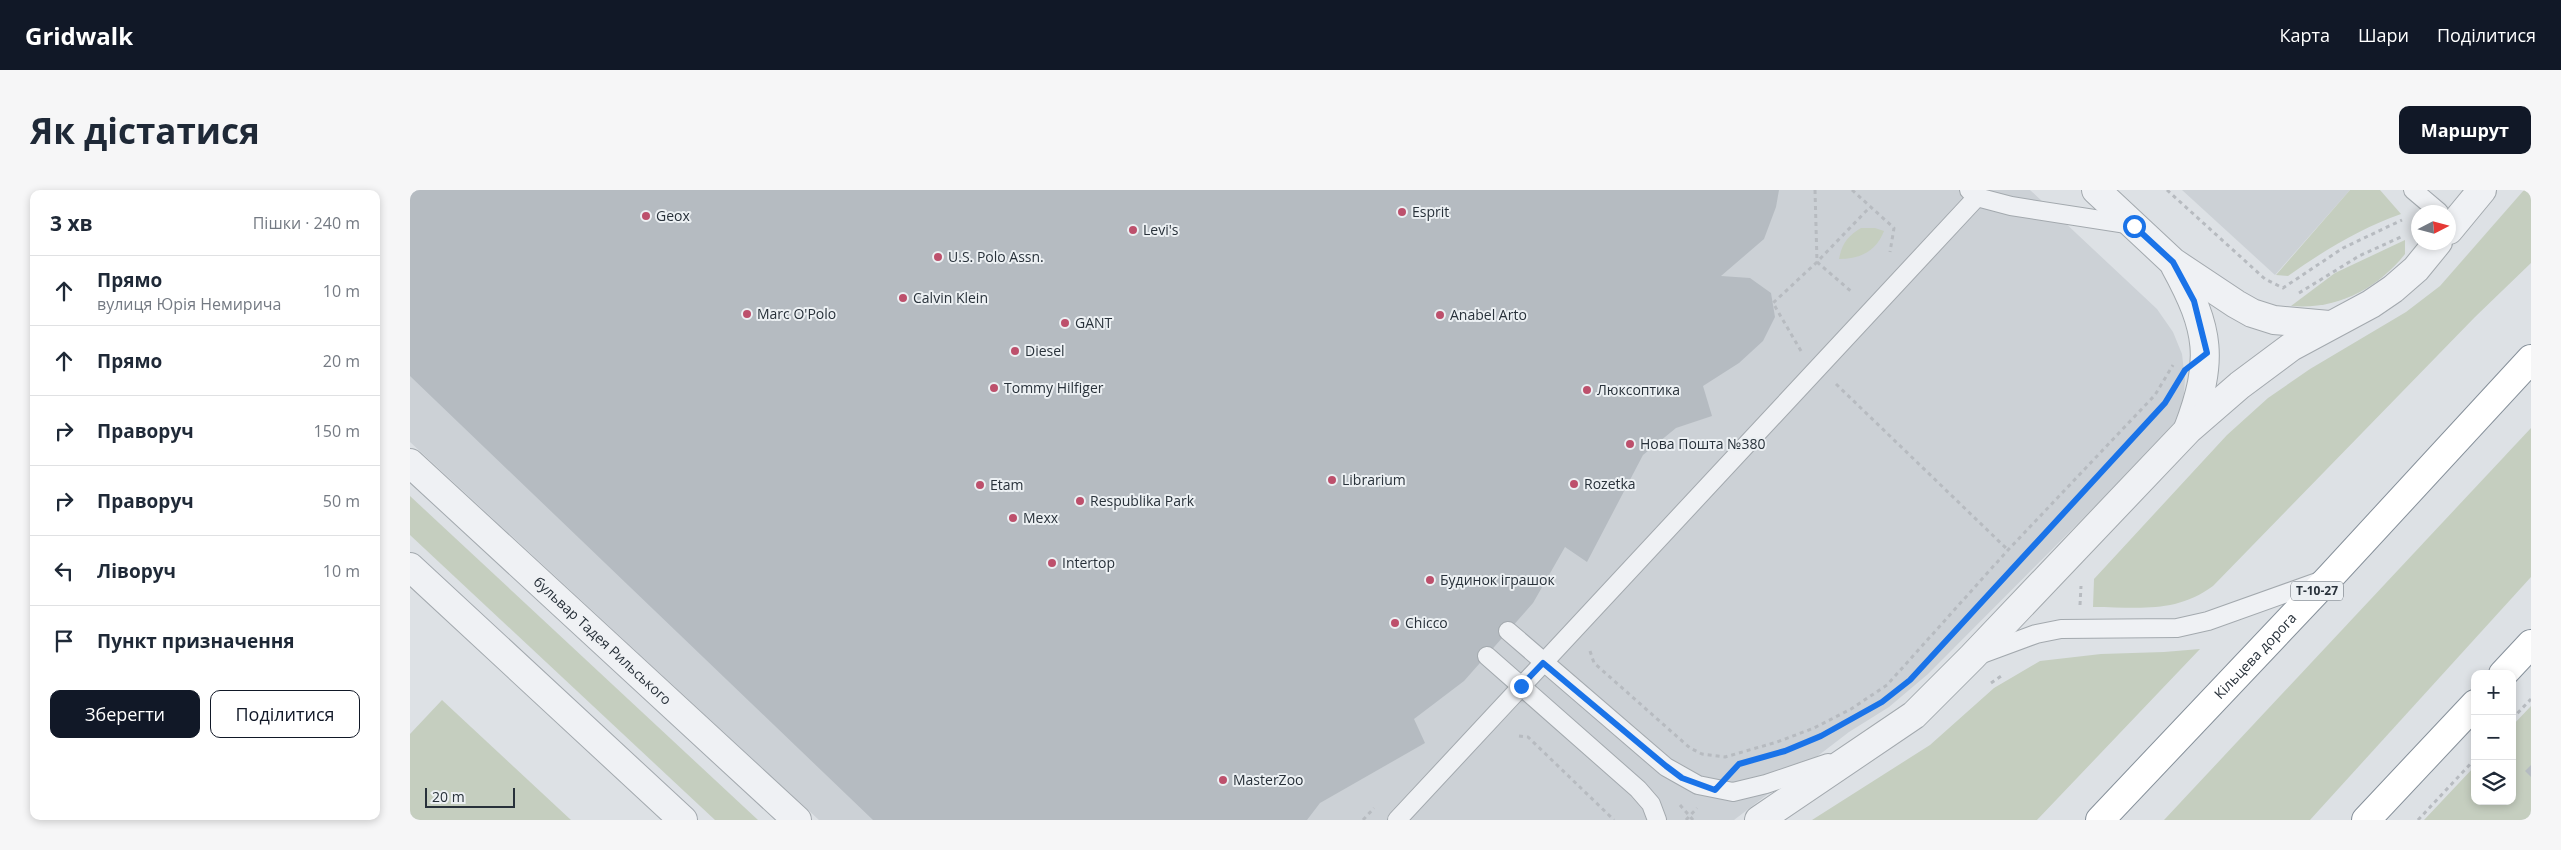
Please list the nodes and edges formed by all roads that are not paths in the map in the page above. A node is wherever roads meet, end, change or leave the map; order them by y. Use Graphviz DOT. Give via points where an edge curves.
graph roads {
  1 [pos="2096,190"];
  2 [pos="2414,190"];
  3 [pos="2482,190"];
  4 [pos="1973,194"];
  5 [pos="2427,205"];
  6 [pos="2456,216"];
  7 [pos="2134,226"];
  8 [pos="2429,250"];
  9 [pos="2173,262"];
  10 [pos="2329,325"];
  11 [pos="2531,358"];
  12 [pos="2188,430"];
  13 [pos="410,463"];
  14 [pos="410,567"];
  15 [pos="2330,577"];
  16 [pos="1508,631"];
  17 [pos="2531,644"];
  18 [pos="1487,656"];
  19 [pos="1972,658"];
  20 [pos="1543,663"];
  21 [pos="2507,670"];
  22 [pos="1521,686"];
  23 [pos="2471,708"];
  24 [pos="1870,745"];
  25 [pos="683,820"];
  26 [pos="797,820"];
  27 [pos="1397,820"];
  28 [pos="1657,820"];
  29 [pos="1759,820"];
  30 [pos="2100,820"];
  31 [pos="2366,820"];
  1 -- 7 [label="street"];
  2 -- 5 [label="lane"];
  3 -- 6 [label="street"];
  4 -- 7 [label="lane" via="2011,206"];
  4 -- 20 [label="lane" via="1819,367"];
  7 -- 9 [label="street"];
  8 -- 10 [label="street" via="2416,269 2393,289"];
  9 -- 10 [label="street" via="2252,312 2297,323"];
  9 -- 12 [label="street" via="2194,301 2207,353 2204,383"];
  10 -- 12 [label="street" via="2291,347"];
  11 -- 15 [label="highway, Кільцева дорога / Т-10-27"];
  12 -- 19 [label="street"];
  13 -- 26 [label="street, бульвар Тадея Рильського"];
  14 -- 25 [label="street"];
  15 -- 19 [label="lane" via="2208,621 2177,628 2080,628 2036,634"];
  15 -- 30 [label="highway, Кільцева дорога / Т-10-27"];
  16 -- 20 [label="lane"];
  17 -- 21 [label="highway"];
  18 -- 22 [label="lane"];
  19 -- 24 [label="street" via="1914,715"];
  20 -- 22 [label="lane"];
  20 -- 24 [label="lane" via="1682,778 1715,790 1733,792 1766,784 1806,772"];
  22 -- 27 [label="lane"];
  22 -- 28 [label="lane" via="1638,790 1651,804"];
  23 -- 31 [label="highway"];
  24 -- 29 [label="street"];
}
